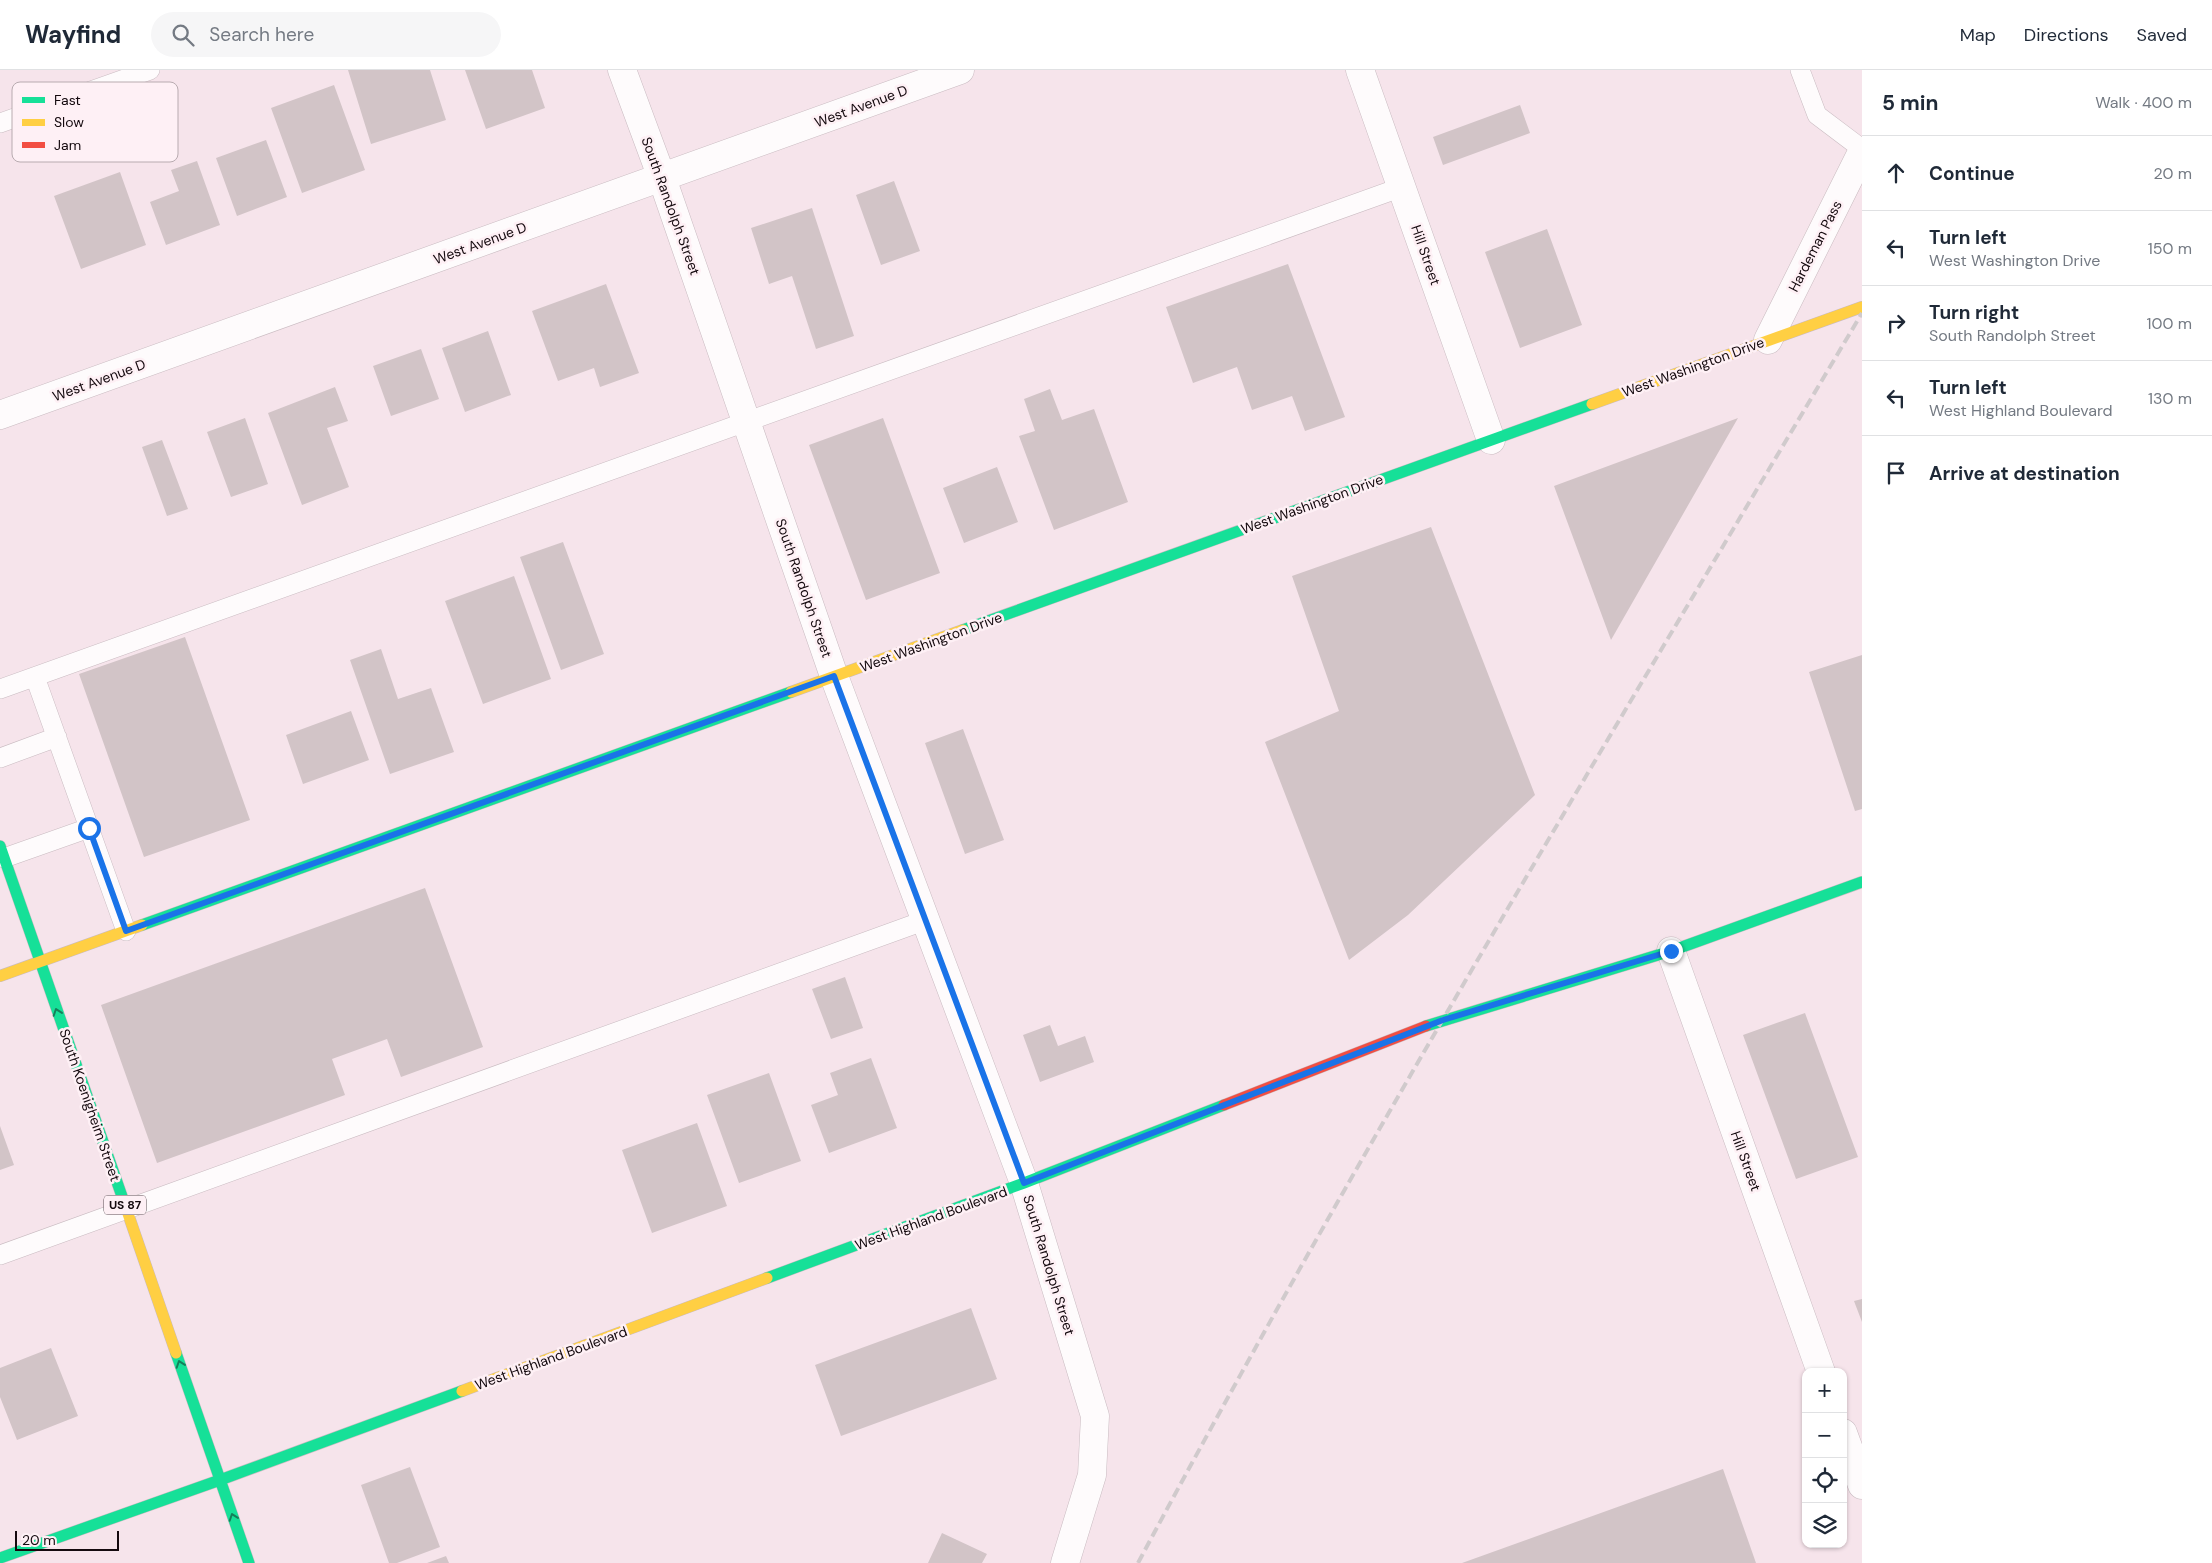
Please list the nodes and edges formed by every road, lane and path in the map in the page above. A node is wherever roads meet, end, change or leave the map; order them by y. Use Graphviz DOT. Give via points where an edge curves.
graph roads {
  1 [pos="150,70"];
  2 [pos="622,70"];
  3 [pos="960,70"];
  4 [pos="1360,70"];
  5 [pos="1800,70"];
  6 [pos="116,82"];
  7 [pos="12,119"];
  8 [pos="0,123"];
  9 [pos="1862,150"];
  10 [pos="662,178"];
  11 [pos="1402,187"];
  12 [pos="1862,306"];
  13 [pos="1768,340"];
  14 [pos="0,415"];
  15 [pos="746,421"];
  16 [pos="1491,440"];
  17 [pos="35,676"];
  18 [pos="834,676"];
  19 [pos="0,689"];
  20 [pos="57,737"];
  21 [pos="0,758"];
  22 [pos="89,828"];
  23 [pos="2,852"];
  24 [pos="1862,882"];
  25 [pos="926,920"];
  26 [pos="126,931"];
  27 [pos="1671,951"];
  28 [pos="39,962"];
  29 [pos="0,976"];
  30 [pos="1024,1183"];
  31 [pos="126,1210"];
  32 [pos="0,1256"];
  33 [pos="1821,1368"];
  34 [pos="1852,1444"];
  35 [pos="220,1480"];
  36 [pos="1862,1485"];
  37 [pos="0,1558"];
  38 [pos="250,1563"];
  39 [pos="1065,1563"];
  1 -- 6 [label="lane"];
  2 -- 10 [label="street, South Randolph Street"];
  3 -- 10 [label="street, West Avenue D"];
  4 -- 11 [label="street, Hill Street"];
  5 -- 9 [label="lane" via="1817,115"];
  7 -- 8 [label="lane"];
  9 -- 13 [label="street, Hardeman Pass"];
  10 -- 14 [label="street, West Avenue D"];
  10 -- 15 [label="street, South Randolph Street"];
  11 -- 15 [label="lane"];
  11 -- 16 [label="street, Hill Street"];
  12 -- 13 [label="street, West Washington Drive"];
  13 -- 16 [label="street, West Washington Drive"];
  15 -- 17 [label="lane"];
  15 -- 18 [label="street, South Randolph Street"];
  16 -- 18 [label="street, West Washington Drive"];
  17 -- 19 [label="lane"];
  17 -- 20 [label="lane"];
  18 -- 25 [label="street, South Randolph Street"];
  18 -- 26 [label="street, West Washington Drive"];
  20 -- 21 [label="lane"];
  20 -- 22 [label="lane"];
  22 -- 23 [label="lane"];
  22 -- 26 [label="lane"];
  23 -- 28 [label="street, South Koenigheim Street / US 87"];
  24 -- 27 [label="street, West Highland Boulevard"];
  25 -- 30 [label="street, South Randolph Street"];
  25 -- 31 [label="lane"];
  26 -- 28 [label="street, West Washington Drive"];
  27 -- 30 [label="street, West Highland Boulevard" via="1443,1020"];
  27 -- 33 [label="street, Hill Street"];
  28 -- 29 [label="street, West Washington Drive"];
  31 -- 28 [label="street, South Koenigheim Street / US 87, one-way"];
  30 -- 35 [label="street, West Highland Boulevard"];
  30 -- 39 [label="street, South Randolph Street" via="1095,1416 1092,1475"];
  31 -- 32 [label="lane"];
  35 -- 31 [label="street, South Koenigheim Street / US 87, one-way"];
  34 -- 36 [label="street"];
  35 -- 37 [label="street, West Highland Boulevard"];
  38 -- 35 [label="street, South Koenigheim Street / US 87, one-way"];
}
